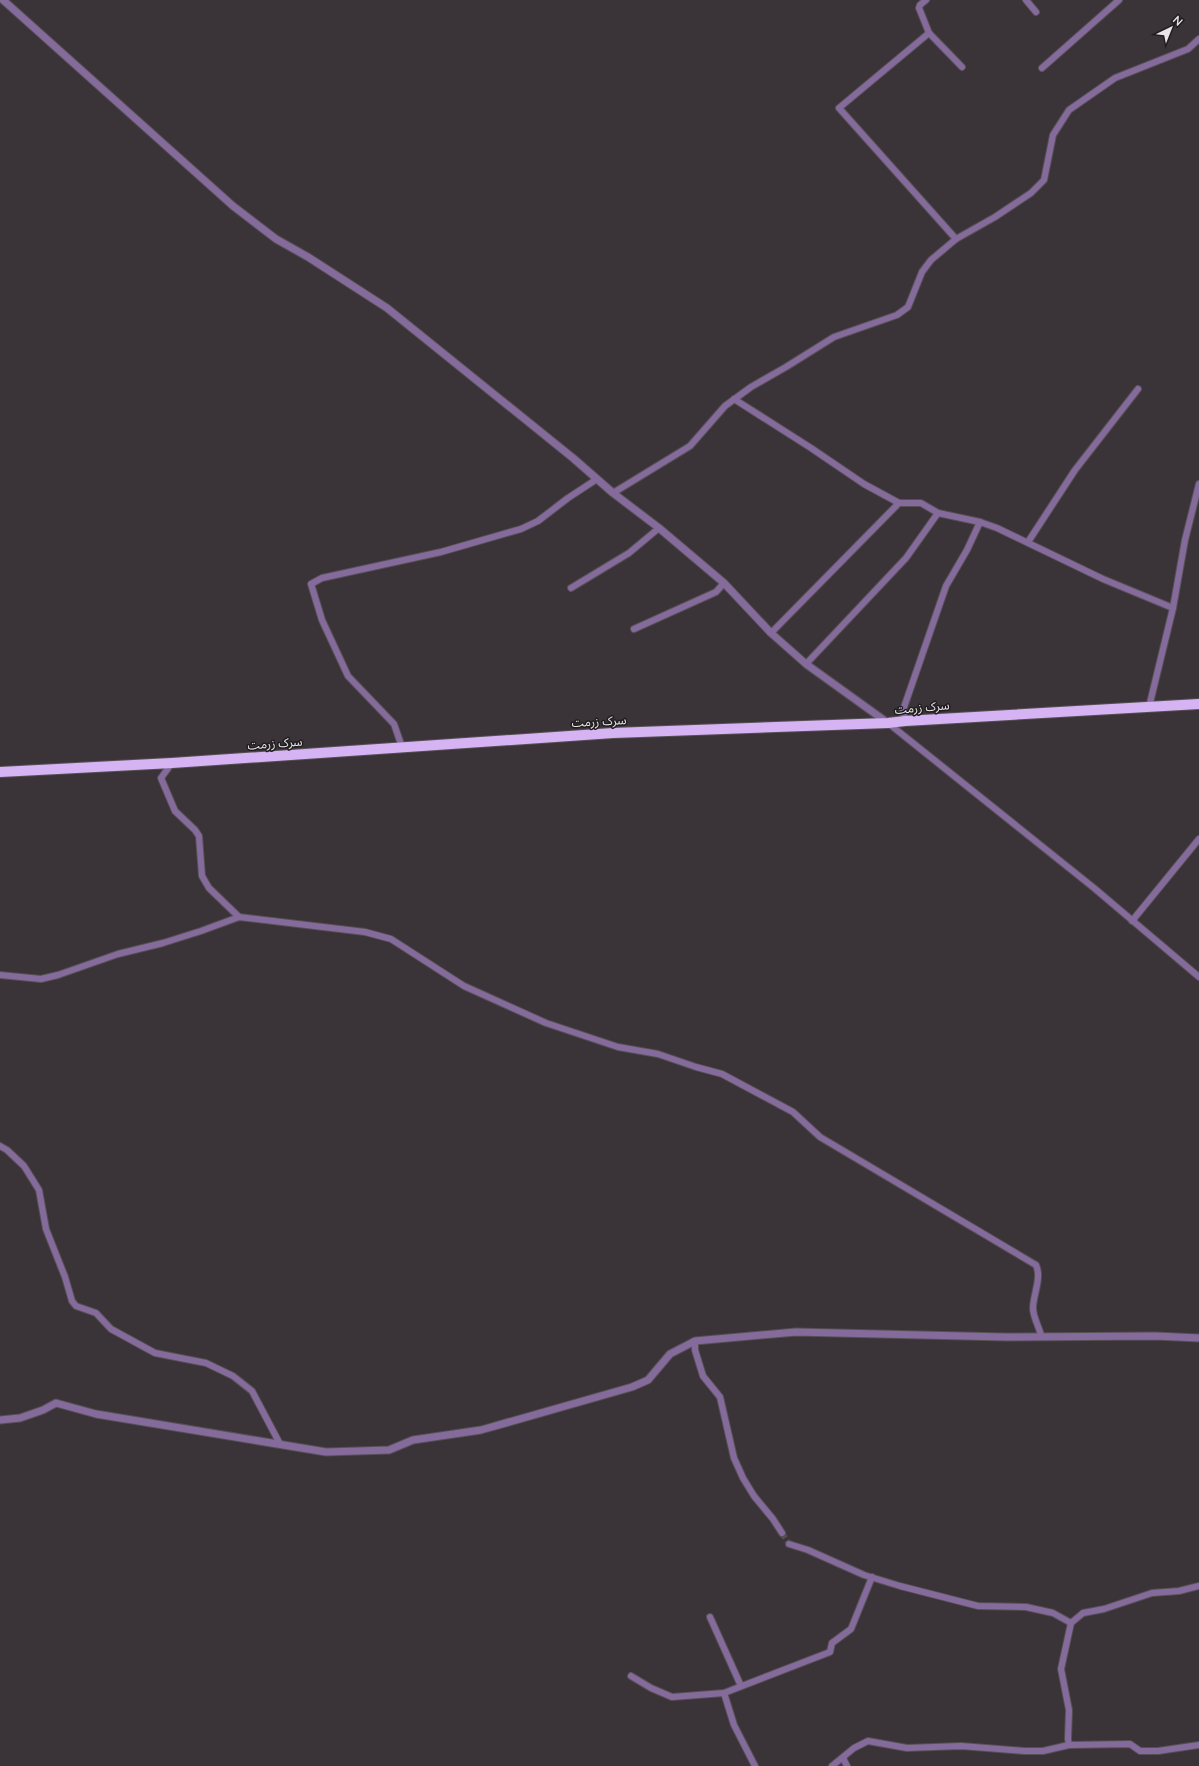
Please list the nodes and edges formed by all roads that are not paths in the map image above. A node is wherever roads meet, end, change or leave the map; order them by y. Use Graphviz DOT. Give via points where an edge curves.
graph roads {
  1 [pos="3,0"];
  2 [pos="926,0"];
  3 [pos="1026,0"];
  4 [pos="1119,0"];
  5 [pos="1036,12"];
  6 [pos="929,33"];
  7 [pos="1199,39"];
  8 [pos="962,67"];
  9 [pos="1042,68"];
  10 [pos="956,239"];
  11 [pos="1138,389"];
  12 [pos="734,399"];
  13 [pos="597,479"];
  14 [pos="1199,484"];
  15 [pos="613,493"];
  16 [pos="899,503"];
  17 [pos="938,513"];
  18 [pos="980,522"];
  19 [pos="659,528"];
  20 [pos="1028,542"];
  21 [pos="724,583"];
  22 [pos="571,588"];
  23 [pos="1173,608"];
  24 [pos="634,629"];
  25 [pos="772,633"];
  26 [pos="806,664"];
  27 [pos="1199,704"];
  28 [pos="1149,707"];
  29 [pos="905,720"];
  30 [pos="888,723"];
  31 [pos="402,747"];
  32 [pos="172,762"];
  33 [pos="0,772"];
  34 [pos="1199,839"];
  35 [pos="239,916"];
  36 [pos="1132,921"];
  37 [pos="0,975"];
  38 [pos="1199,977"];
  39 [pos="0,1146"];
  40 [pos="1041,1335"];
  41 [pos="1199,1338"];
  42 [pos="695,1341"];
  43 [pos="0,1420"];
  44 [pos="280,1444"];
  45 [pos="782,1533"];
  46 [pos="789,1544"];
  47 [pos="872,1577"];
  48 [pos="1199,1586"];
  49 [pos="710,1617"];
  50 [pos="1072,1624"];
  51 [pos="631,1676"];
  52 [pos="741,1686"];
  53 [pos="724,1693"];
  54 [pos="1069,1745"];
  55 [pos="1199,1746"];
  56 [pos="843,1758"];
  57 [pos="755,1766"];
  58 [pos="832,1766"];
  59 [pos="847,1766"];
  1 -- 13 [label="street" via="233,206 276,239 387,308"];
  2 -- 6 [label="street" via="919,8"];
  3 -- 5 [label="street"];
  4 -- 9 [label="street"];
  6 -- 8 [label="street"];
  6 -- 10 [label="street" via="839,108"];
  7 -- 10 [label="street" via="1188,49 1114,78 1069,110 1053,135 1044,180 1031,193"];
  10 -- 12 [label="street" via="931,260 922,272 908,307 897,315 834,337"];
  11 -- 20 [label="street" via="1075,470"];
  12 -- 15 [label="street" via="690,446"];
  12 -- 16 [label="street" via="864,484"];
  13 -- 15 [label="street"];
  13 -- 31 [label="street" via="538,521 522,528 440,552 322,578 311,584 322,620 348,676 394,724"];
  14 -- 23 [label="street" via="1185,540"];
  15 -- 19 [label="street"];
  16 -- 17 [label="street" via="921,503"];
  16 -- 25 [label="street"];
  17 -- 18 [label="street"];
  17 -- 26 [label="street" via="906,558"];
  18 -- 20 [label="street"];
  18 -- 29 [label="street" via="946,586 902,713 905,713"];
  19 -- 21 [label="street"];
  19 -- 22 [label="street" via="629,553"];
  20 -- 23 [label="street" via="1103,579"];
  21 -- 24 [label="street" via="716,592"];
  21 -- 25 [label="street"];
  23 -- 28 [label="street"];
  25 -- 26 [label="street"];
  26 -- 30 [label="street"];
  27 -- 28 [label="highway, سرک زرمت"];
  28 -- 29 [label="highway, سرک زرمت"];
  29 -- 30 [label="highway, سرک زرمت"];
  30 -- 31 [label="highway, سرک زرمت" via="613,733"];
  30 -- 36 [label="street"];
  31 -- 32 [label="highway, سرک زرمت"];
  32 -- 33 [label="highway, سرک زرمت"];
  32 -- 35 [label="street" via="161,778 175,811 199,836 202,876 208,888"];
  34 -- 36 [label="street"];
  35 -- 37 [label="street" via="201,931 118,954 58,975 41,979"];
  35 -- 40 [label="street" via="365,932 391,939 464,986 540,1020 606,1043 658,1054 722,1074 793,1112 820,1137 1036,1265 1038,1269 1033,1310"];
  36 -- 38 [label="street"];
  39 -- 44 [label="street" via="24,1166 38,1190 46,1229 76,1306 96,1313 111,1329 155,1353 206,1363 233,1376 252,1391"];
  40 -- 41 [label="street"];
  40 -- 42 [label="street" via="1005,1337 796,1332"];
  42 -- 44 [label="street" via="670,1354 648,1380 632,1387 481,1430 413,1440 389,1450 326,1452"];
  42 -- 45 [label="street" via="695,1350 703,1376 720,1397 734,1458 743,1478"];
  43 -- 44 [label="street" via="20,1418 56,1403 96,1414"];
  46 -- 47 [label="street"];
  47 -- 50 [label="street" via="978,1606 1026,1607 1054,1613"];
  47 -- 52 [label="street" via="851,1629 832,1643 830,1652"];
  48 -- 50 [label="street" via="1180,1591 1152,1593 1104,1609 1083,1613"];
  49 -- 52 [label="street"];
  50 -- 54 [label="street" via="1061,1669 1069,1710"];
  51 -- 53 [label="street" via="672,1697"];
  52 -- 53 [label="street"];
  53 -- 57 [label="street" via="734,1725"];
  54 -- 55 [label="street" via="1130,1744 1140,1751"];
  54 -- 56 [label="street" via="1043,1751 1024,1751 961,1746 907,1748 868,1741 854,1748"];
  56 -- 58 [label="street"];
  56 -- 59 [label="street"];
}
